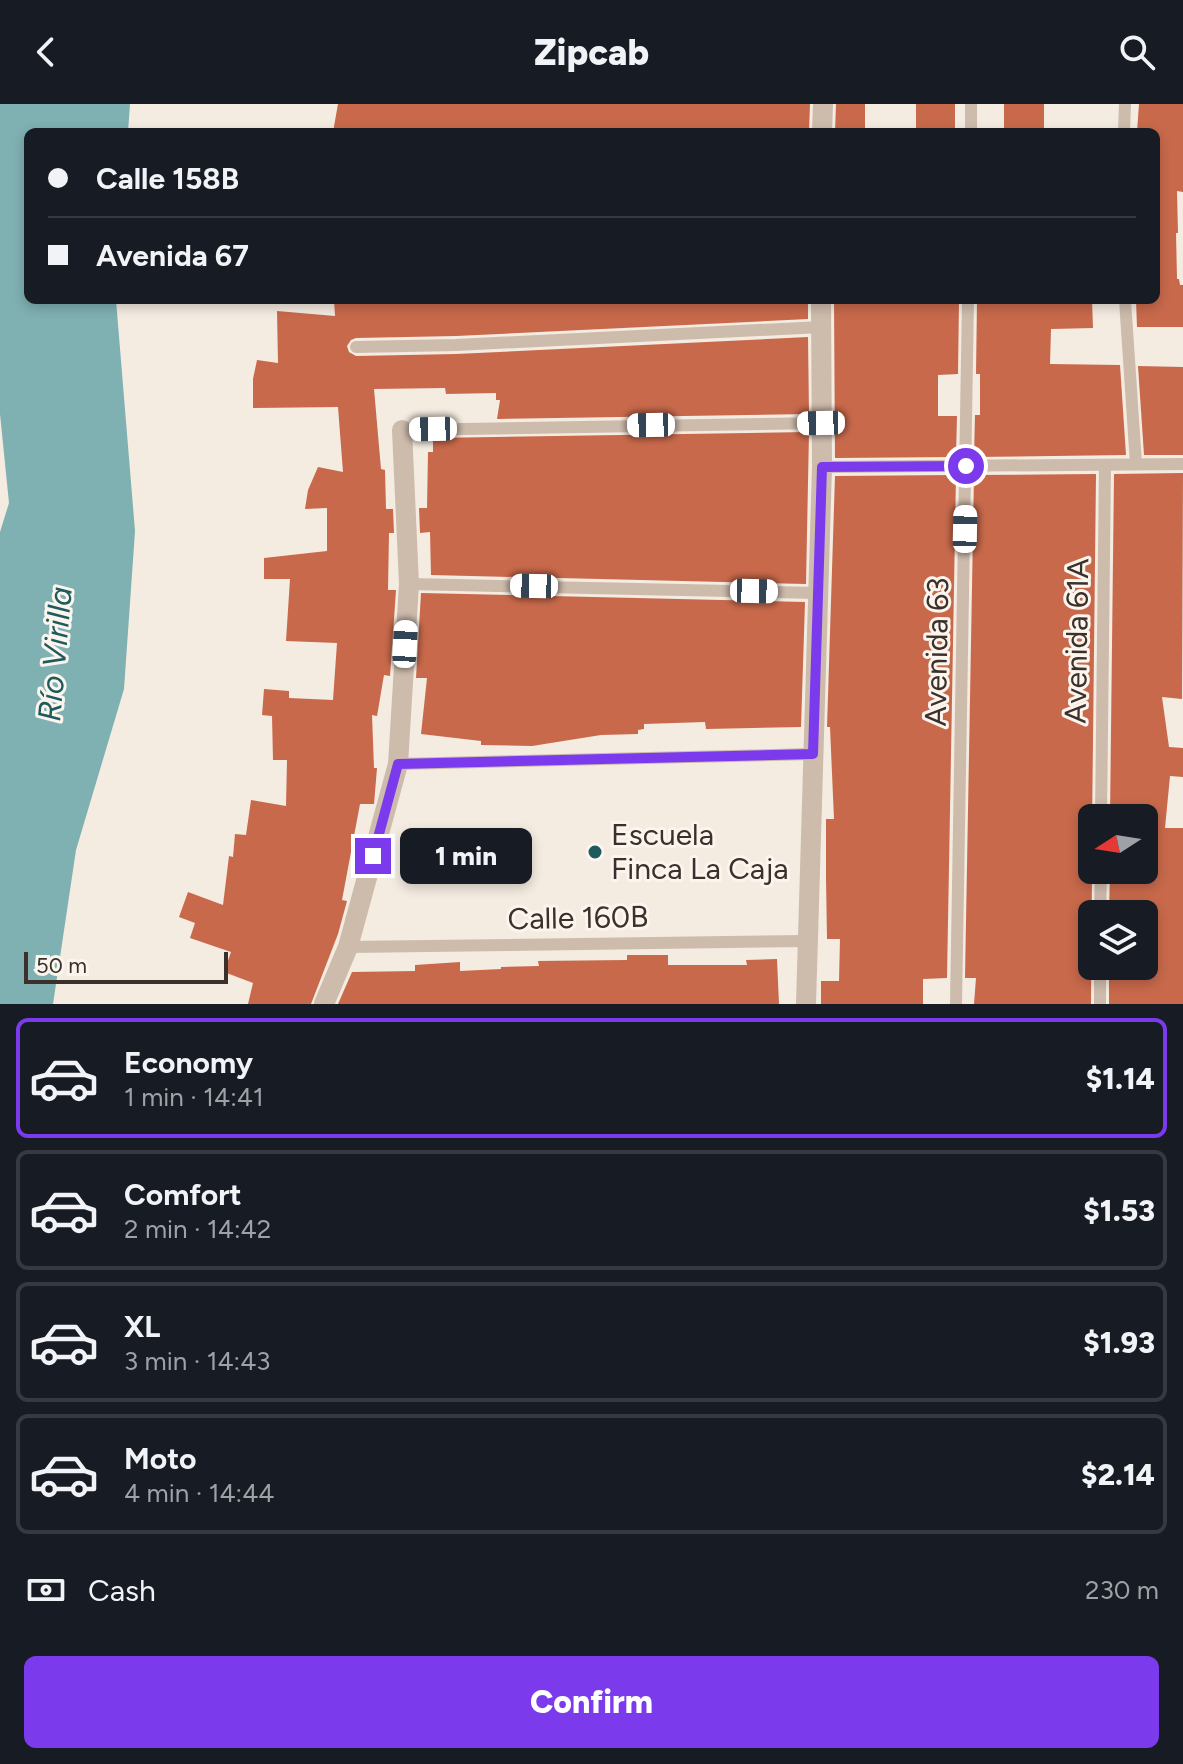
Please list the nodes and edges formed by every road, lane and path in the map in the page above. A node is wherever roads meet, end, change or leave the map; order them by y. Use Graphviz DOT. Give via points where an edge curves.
graph roads {
  1 [pos="823,104"];
  2 [pos="971,104"];
  3 [pos="1125,104"];
  4 [pos="822,128"];
  5 [pos="971,128"];
  6 [pos="1124,128"];
  7 [pos="821,304"];
  8 [pos="968,304"];
  9 [pos="1125,304"];
  10 [pos="821,327"];
  11 [pos="356,347"];
  12 [pos="821,423"];
  13 [pos="402,430"];
  14 [pos="1136,464"];
  15 [pos="1183,464"];
  16 [pos="1105,465"];
  17 [pos="966,466"];
  18 [pos="822,467"];
  19 [pos="409,584"];
  20 [pos="817,593"];
  21 [pos="813,754"];
  22 [pos="398,764"];
  23 [pos="1101,804"];
  24 [pos="808,941"];
  25 [pos="348,947"];
  26 [pos="1100,980"];
  27 [pos="324,1004"];
  28 [pos="806,1004"];
  29 [pos="956,1004"];
  30 [pos="1100,1004"];
  1 -- 4 [label="street"];
  2 -- 5 [label="lane"];
  3 -- 6 [label="lane"];
  7 -- 10 [label="street"];
  8 -- 17 [label="lane, Avenida 63"];
  9 -- 14 [label="lane"];
  10 -- 11 [label="lane"];
  10 -- 12 [label="street"];
  12 -- 13 [label="lane"];
  12 -- 18 [label="street"];
  13 -- 19 [label="street"];
  14 -- 15 [label="lane"];
  14 -- 16 [label="lane"];
  16 -- 17 [label="lane"];
  16 -- 23 [label="lane, Avenida 61A"];
  17 -- 18 [label="lane"];
  17 -- 29 [label="lane, Avenida 63"];
  18 -- 20 [label="street"];
  19 -- 20 [label="lane"];
  19 -- 22 [label="street"];
  20 -- 21 [label="street"];
  21 -- 22 [label="lane"];
  21 -- 24 [label="street"];
  22 -- 25 [label="street"];
  24 -- 25 [label="lane, Calle 160B"];
  24 -- 28 [label="street"];
  25 -- 27 [label="street"];
  26 -- 30 [label="lane"];
}
